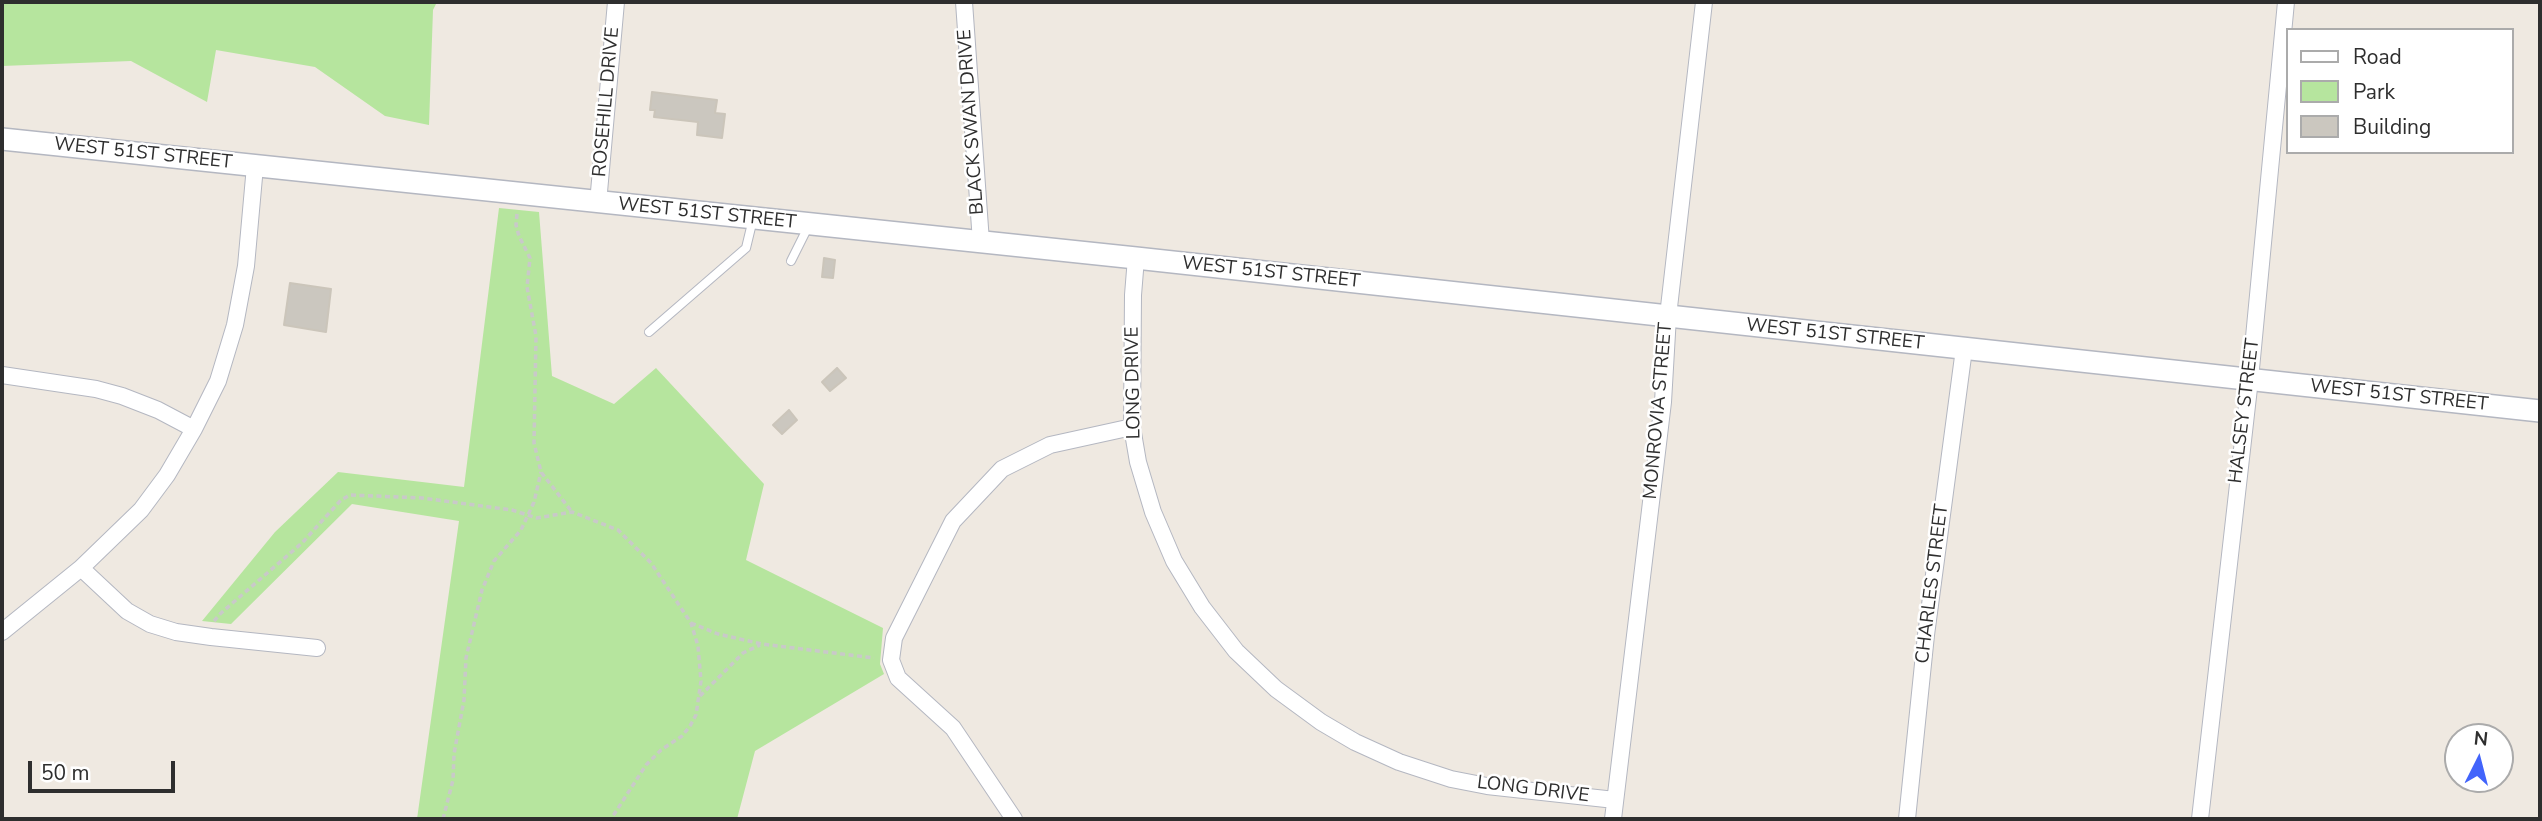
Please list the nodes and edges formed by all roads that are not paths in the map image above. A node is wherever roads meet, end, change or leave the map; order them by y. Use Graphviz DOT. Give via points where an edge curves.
graph roads {
  1 [pos="616,2"];
  2 [pos="964,2"];
  3 [pos="1704,2"];
  4 [pos="2286,2"];
  5 [pos="2,139"];
  6 [pos="256,166"];
  7 [pos="598,203"];
  8 [pos="754,219"];
  9 [pos="808,225"];
  10 [pos="981,242"];
  11 [pos="1136,258"];
  12 [pos="791,261"];
  13 [pos="1668,316"];
  14 [pos="649,332"];
  15 [pos="1964,349"];
  16 [pos="2,375"];
  17 [pos="2250,379"];
  18 [pos="2540,411"];
  19 [pos="1132,427"];
  20 [pos="194,429"];
  21 [pos="81,568"];
  22 [pos="2,632"];
  23 [pos="317,648"];
  24 [pos="1615,800"];
  25 [pos="1014,819"];
  26 [pos="1613,819"];
  27 [pos="1907,819"];
  28 [pos="2200,819"];
  1 -- 7 [label="street, ROSEHILL DRIVE"];
  2 -- 10 [label="street, BLACK SWAN DRIVE"];
  3 -- 13 [label="street, MONROVIA STREET"];
  4 -- 17 [label="street, HALSEY STREET"];
  5 -- 6 [label="street, WEST 51ST STREET"];
  6 -- 7 [label="street, WEST 51ST STREET"];
  6 -- 20 [label="street" via="235,325 218,381"];
  7 -- 8 [label="street, WEST 51ST STREET"];
  8 -- 9 [label="street, WEST 51ST STREET"];
  8 -- 14 [label="lane" via="746,248"];
  9 -- 10 [label="street, WEST 51ST STREET"];
  9 -- 12 [label="lane"];
  10 -- 11 [label="street, WEST 51ST STREET"];
  11 -- 13 [label="street, WEST 51ST STREET"];
  11 -- 19 [label="street, LONG DRIVE"];
  13 -- 15 [label="street, WEST 51ST STREET"];
  13 -- 24 [label="street, MONROVIA STREET" via="1663,402"];
  15 -- 17 [label="street, WEST 51ST STREET"];
  15 -- 27 [label="street, CHARLES STREET"];
  16 -- 20 [label="street" via="122,396"];
  17 -- 18 [label="street, WEST 51ST STREET"];
  17 -- 28 [label="street, HALSEY STREET"];
  19 -- 24 [label="street, LONG DRIVE" via="1153,512 1174,561 1236,650 1276,689 1321,722 1399,762 1487,786"];
  19 -- 25 [label="street" via="1050,445 1002,469 953,521 894,638 891,660 898,678 953,728"];
  20 -- 21 [label="street" via="141,510"];
  21 -- 22 [label="street"];
  21 -- 23 [label="street" via="127,611 150,624 176,632"];
  24 -- 26 [label="street, MONROVIA STREET"];
}
